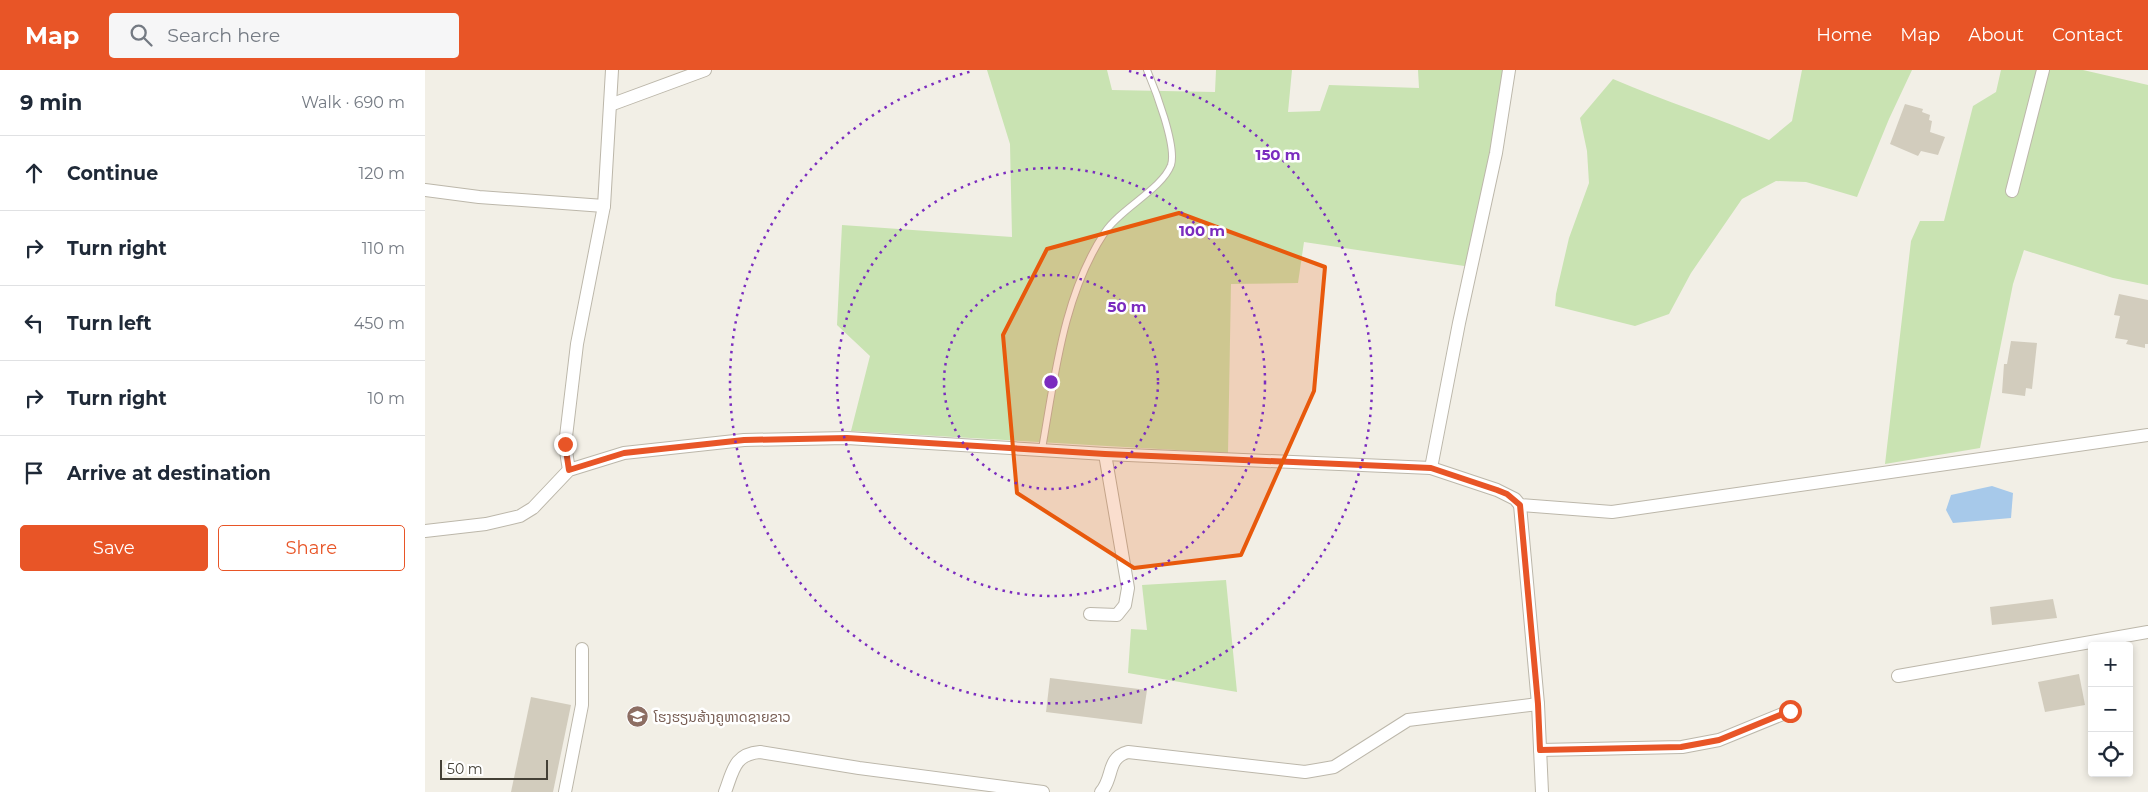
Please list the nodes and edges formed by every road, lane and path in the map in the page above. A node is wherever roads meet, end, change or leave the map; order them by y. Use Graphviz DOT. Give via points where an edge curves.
graph roads {
  1 [pos="612,70"];
  2 [pos="705,70"];
  3 [pos="1147,70"];
  4 [pos="1509,70"];
  5 [pos="2043,70"];
  6 [pos="610,105"];
  7 [pos="425,190"];
  8 [pos="2012,191"];
  9 [pos="604,206"];
  10 [pos="2148,434"];
  11 [pos="1042,449"];
  12 [pos="1105,454"];
  13 [pos="1431,468"];
  14 [pos="569,470"];
  15 [pos="1520,505"];
  16 [pos="425,531"];
  17 [pos="1090,614"];
  18 [pos="2148,632"];
  19 [pos="581,649"];
  20 [pos="1898,676"];
  21 [pos="1538,704"];
  22 [pos="1790,711"];
  23 [pos="1540,750"];
  24 [pos="565,792"];
  25 [pos="725,792"];
  26 [pos="1043,792"];
  27 [pos="1101,792"];
  28 [pos="1542,792"];
  1 -- 6 [label="street"];
  2 -- 6 [label="street"];
  3 -- 11 [label="lane" via="1160,101 1171,163 1165,175 1110,224 1091,252 1060,348"];
  4 -- 13 [label="street" via="1496,152"];
  5 -- 8 [label="street"];
  6 -- 9 [label="street"];
  7 -- 9 [label="street"];
  9 -- 14 [label="street" via="577,344 565,444"];
  10 -- 15 [label="street" via="1612,512"];
  11 -- 12 [label="street"];
  11 -- 14 [label="street" via="847,438 744,440 624,453"];
  12 -- 13 [label="street"];
  12 -- 17 [label="street" via="1128,588 1125,605 1117,615"];
  13 -- 15 [label="street" via="1497,490"];
  14 -- 16 [label="street" via="533,508 520,516 486,524"];
  15 -- 21 [label="street"];
  18 -- 20 [label="street"];
  19 -- 24 [label="street" via="581,704"];
  21 -- 23 [label="street"];
  21 -- 27 [label="street" via="1408,720 1346,761 1321,771 1128,752 1114,760 1108,782"];
  22 -- 23 [label="street" via="1719,740 1681,747"];
  23 -- 28 [label="street"];
  25 -- 26 [label="street" via="738,760 760,752"];
}
